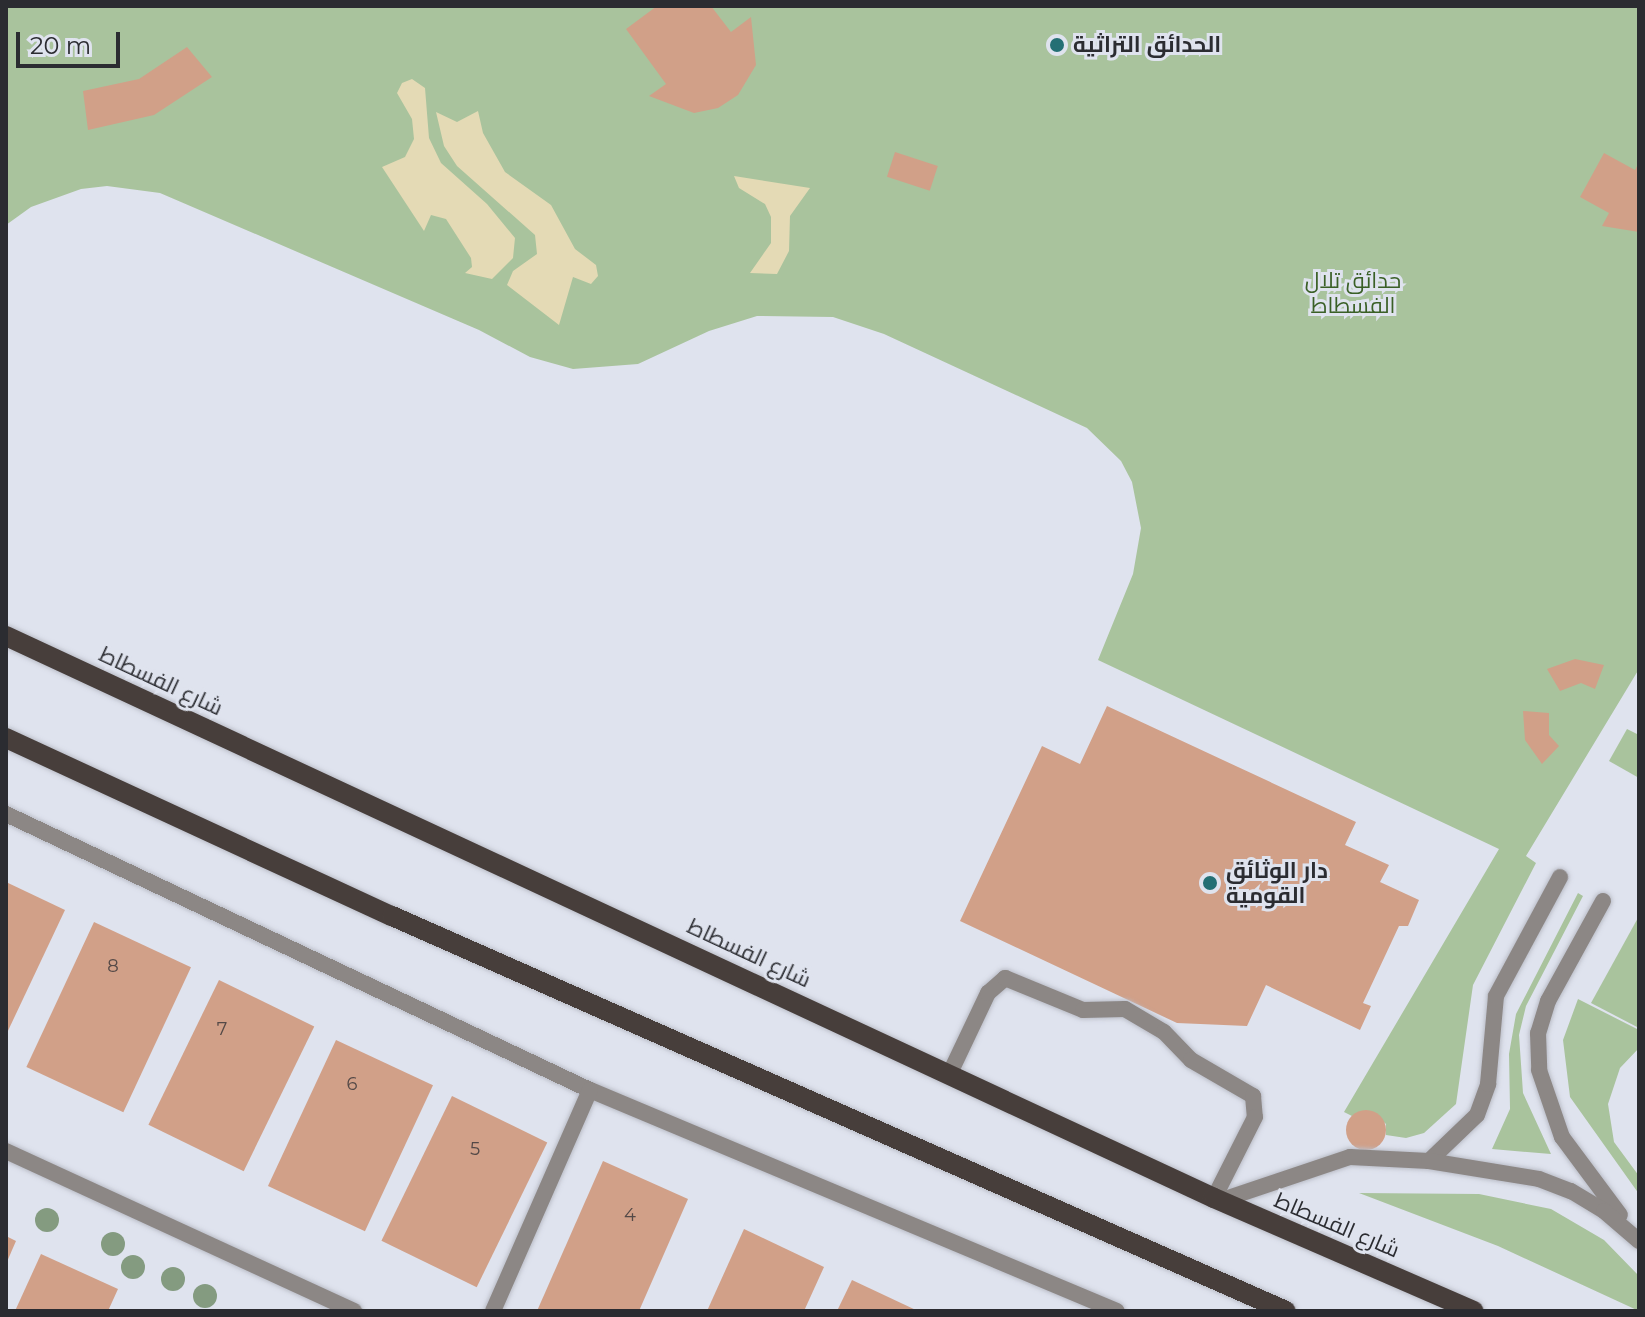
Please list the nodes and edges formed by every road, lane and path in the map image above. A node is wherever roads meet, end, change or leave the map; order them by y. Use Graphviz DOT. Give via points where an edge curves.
graph roads {
  1 [pos="6,636"];
  2 [pos="6,738"];
  3 [pos="6,814"];
  4 [pos="1560,877"];
  5 [pos="1603,901"];
  6 [pos="950,1073"];
  7 [pos="590,1090"];
  8 [pos="6,1151"];
  9 [pos="1429,1161"];
  10 [pos="1216,1199"];
  11 [pos="1638,1240"];
  12 [pos="328,1306"];
  13 [pos="354,1311"];
  14 [pos="493,1311"];
  15 [pos="1117,1311"];
  16 [pos="1286,1311"];
  17 [pos="1474,1311"];
  1 -- 6 [label="main road, شارع الفسطاط"];
  2 -- 16 [label="main road" via="392,916"];
  3 -- 7 [label="street"];
  4 -- 9 [label="street" via="1496,996 1488,1084 1477,1115"];
  5 -- 11 [label="street" via="1548,1001 1538,1033 1539,1070 1562,1137"];
  6 -- 10 [label="main road, شارع الفسطاط"];
  6 -- 10 [label="street" via="988,993 1005,978 1083,1010 1125,1009 1164,1032 1191,1060 1253,1096 1255,1117"];
  7 -- 14 [label="street"];
  7 -- 15 [label="street"];
  8 -- 12 [label="street"];
  9 -- 10 [label="street" via="1350,1157"];
  9 -- 11 [label="street" via="1539,1179 1604,1211"];
  10 -- 17 [label="main road, شارع الفسطاط"];
  12 -- 13 [label="street"];
}
